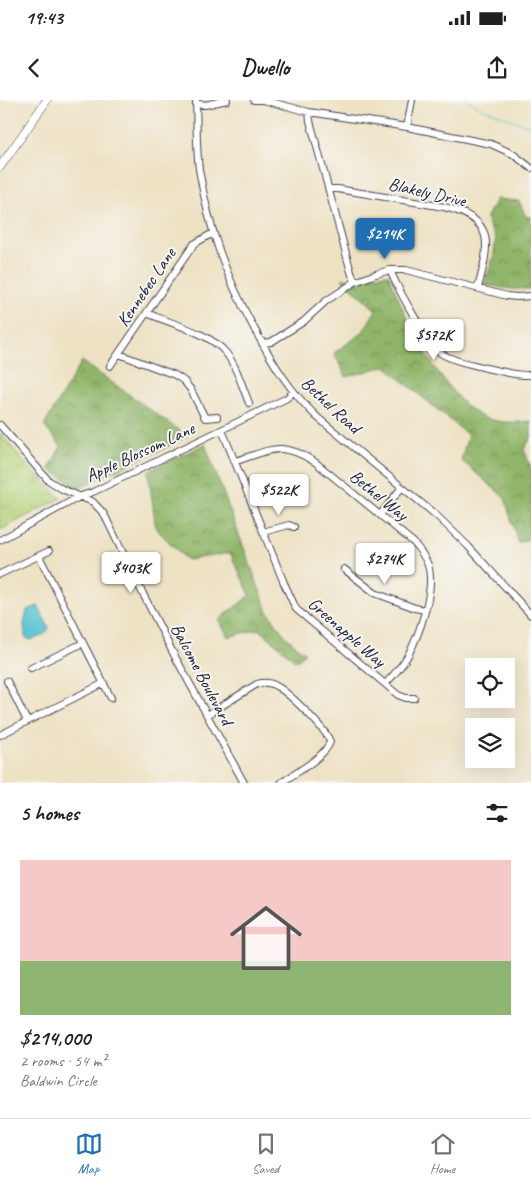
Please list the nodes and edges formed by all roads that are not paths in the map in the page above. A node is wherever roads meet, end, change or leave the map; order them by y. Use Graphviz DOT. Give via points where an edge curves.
graph roads {
  1 [pos="47,100"];
  2 [pos="227,100"];
  3 [pos="254,100"];
  4 [pos="412,100"];
  5 [pos="196,102"];
  6 [pos="309,112"];
  7 [pos="407,128"];
  8 [pos="0,167"];
  9 [pos="531,168"];
  10 [pos="329,189"];
  11 [pos="213,233"];
  12 [pos="390,270"];
  13 [pos="355,282"];
  14 [pos="478,288"];
  15 [pos="531,296"];
  16 [pos="147,313"];
  17 [pos="262,343"];
  18 [pos="119,354"];
  19 [pos="110,366"];
  20 [pos="531,375"];
  21 [pos="293,392"];
  22 [pos="249,402"];
  23 [pos="217,418"];
  24 [pos="0,425"];
  25 [pos="222,430"];
  26 [pos="236,461"];
  27 [pos="402,487"];
  28 [pos="81,496"];
  29 [pos="380,515"];
  30 [pos="294,527"];
  31 [pos="263,532"];
  32 [pos="0,540"];
  33 [pos="50,552"];
  34 [pos="39,556"];
  35 [pos="344,569"];
  36 [pos="0,574"];
  37 [pos="425,610"];
  38 [pos="531,615"];
  39 [pos="83,642"];
  40 [pos="31,668"];
  41 [pos="7,681"];
  42 [pos="104,683"];
  43 [pos="385,684"];
  44 [pos="111,698"];
  45 [pos="414,698"];
  46 [pos="207,715"];
  47 [pos="27,721"];
  48 [pos="0,735"];
  49 [pos="244,783"];
  50 [pos="281,783"];
  1 -- 8 [label="main road"];
  2 -- 5 [label="street" via="205,105"];
  3 -- 6 [label="street"];
  4 -- 7 [label="street"];
  5 -- 11 [label="street, Bethel Road" via="199,168"];
  6 -- 7 [label="street"];
  6 -- 10 [label="street"];
  7 -- 9 [label="street" via="499,147"];
  10 -- 13 [label="street"];
  10 -- 14 [label="street, Blakely Drive" via="444,207 471,217 483,229 487,243"];
  11 -- 16 [label="street, Kennebec Lane" via="194,244"];
  11 -- 17 [label="street, Bethel Road" via="230,281"];
  12 -- 13 [label="street"];
  12 -- 14 [label="street" via="406,270"];
  12 -- 20 [label="street" via="439,352 476,365"];
  13 -- 17 [label="street" via="326,301 303,322 271,342"];
  14 -- 15 [label="street" via="507,296"];
  16 -- 18 [label="street, Kennebec Lane"];
  16 -- 22 [label="street" via="204,337 221,348"];
  17 -- 21 [label="street, Bethel Road"];
  18 -- 19 [label="street, Kennebec Lane"];
  18 -- 23 [label="street" via="181,379 191,390 205,418"];
  21 -- 25 [label="street, Apple Blossom Lane"];
  21 -- 27 [label="street, Bethel Road" via="317,417"];
  24 -- 28 [label="street, Balcome Boulevard" via="48,480"];
  25 -- 26 [label="street, Greenapple Way"];
  25 -- 28 [label="street, Apple Blossom Lane"];
  26 -- 29 [label="street, Bethel Way" via="271,449 295,451 315,462"];
  26 -- 31 [label="street, Greenapple Way"];
  27 -- 29 [label="street"];
  27 -- 38 [label="street, Bethel Road" via="456,534"];
  28 -- 32 [label="street, Apple Blossom Lane"];
  28 -- 46 [label="street, Balcome Boulevard" via="93,502 104,514"];
  29 -- 37 [label="street, Bethel Way" via="413,542 425,558 430,583"];
  30 -- 31 [label="street" via="289,525"];
  31 -- 43 [label="street, Greenapple Way" via="296,609"];
  33 -- 34 [label="street"];
  34 -- 36 [label="street"];
  34 -- 39 [label="street"];
  35 -- 37 [label="street" via="375,593"];
  37 -- 43 [label="street, Bethel Way" via="407,657"];
  39 -- 40 [label="street"];
  39 -- 42 [label="street"];
  41 -- 47 [label="street"];
  42 -- 44 [label="street"];
  42 -- 47 [label="street"];
  43 -- 45 [label="street, Greenapple Way" via="403,698"];
  46 -- 49 [label="street, Balcome Boulevard"];
  46 -- 50 [label="street" via="257,684 274,684 285,692 325,732 330,742 319,756"];
  47 -- 48 [label="street"];
}
